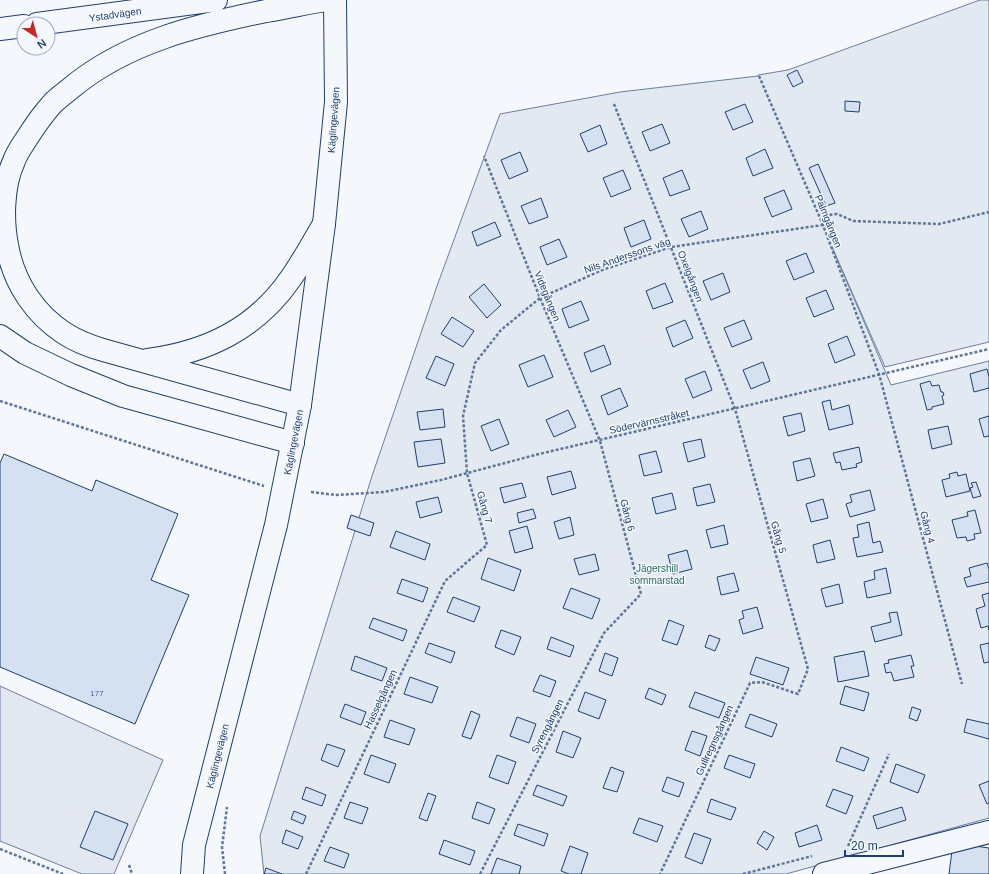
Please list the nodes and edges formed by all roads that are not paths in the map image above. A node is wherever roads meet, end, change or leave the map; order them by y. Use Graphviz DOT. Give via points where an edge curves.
graph roads {
  1 [pos="216,0"];
  2 [pos="326,0"];
  3 [pos="335,0"];
  4 [pos="56,21"];
  5 [pos="16,27"];
  6 [pos="0,29"];
  7 [pos="324,224"];
  8 [pos="0,336"];
  9 [pos="141,360"];
  10 [pos="300,405"];
  11 [pos="293,443"];
  12 [pos="989,832"];
  13 [pos="192,874"];
  14 [pos="824,874"];
  1 -- 4 [label="main road, Ystadvägen"];
  2 -- 9 [label="main road" via="226,19 162,38 116,58 81,80 53,103 36,124 13,161 4,211 4,235 15,277 28,299 44,318 64,334 90,346"];
  3 -- 7 [label="main road, Käglingevägen" via="336,102"];
  5 -- 6 [label="main road"];
  7 -- 9 [label="main road" via="291,279 252,320 228,337 201,348 170,357"];
  7 -- 10 [label="main road, Käglingevägen"];
  8 -- 11 [label="main road" via="25,354 123,396"];
  9 -- 10 [label="main road"];
  10 -- 11 [label="main road, Käglingevägen"];
  11 -- 13 [label="main road, Käglingevägen" via="276,525 194,845"];
  12 -- 14 [label="main road"];
}
